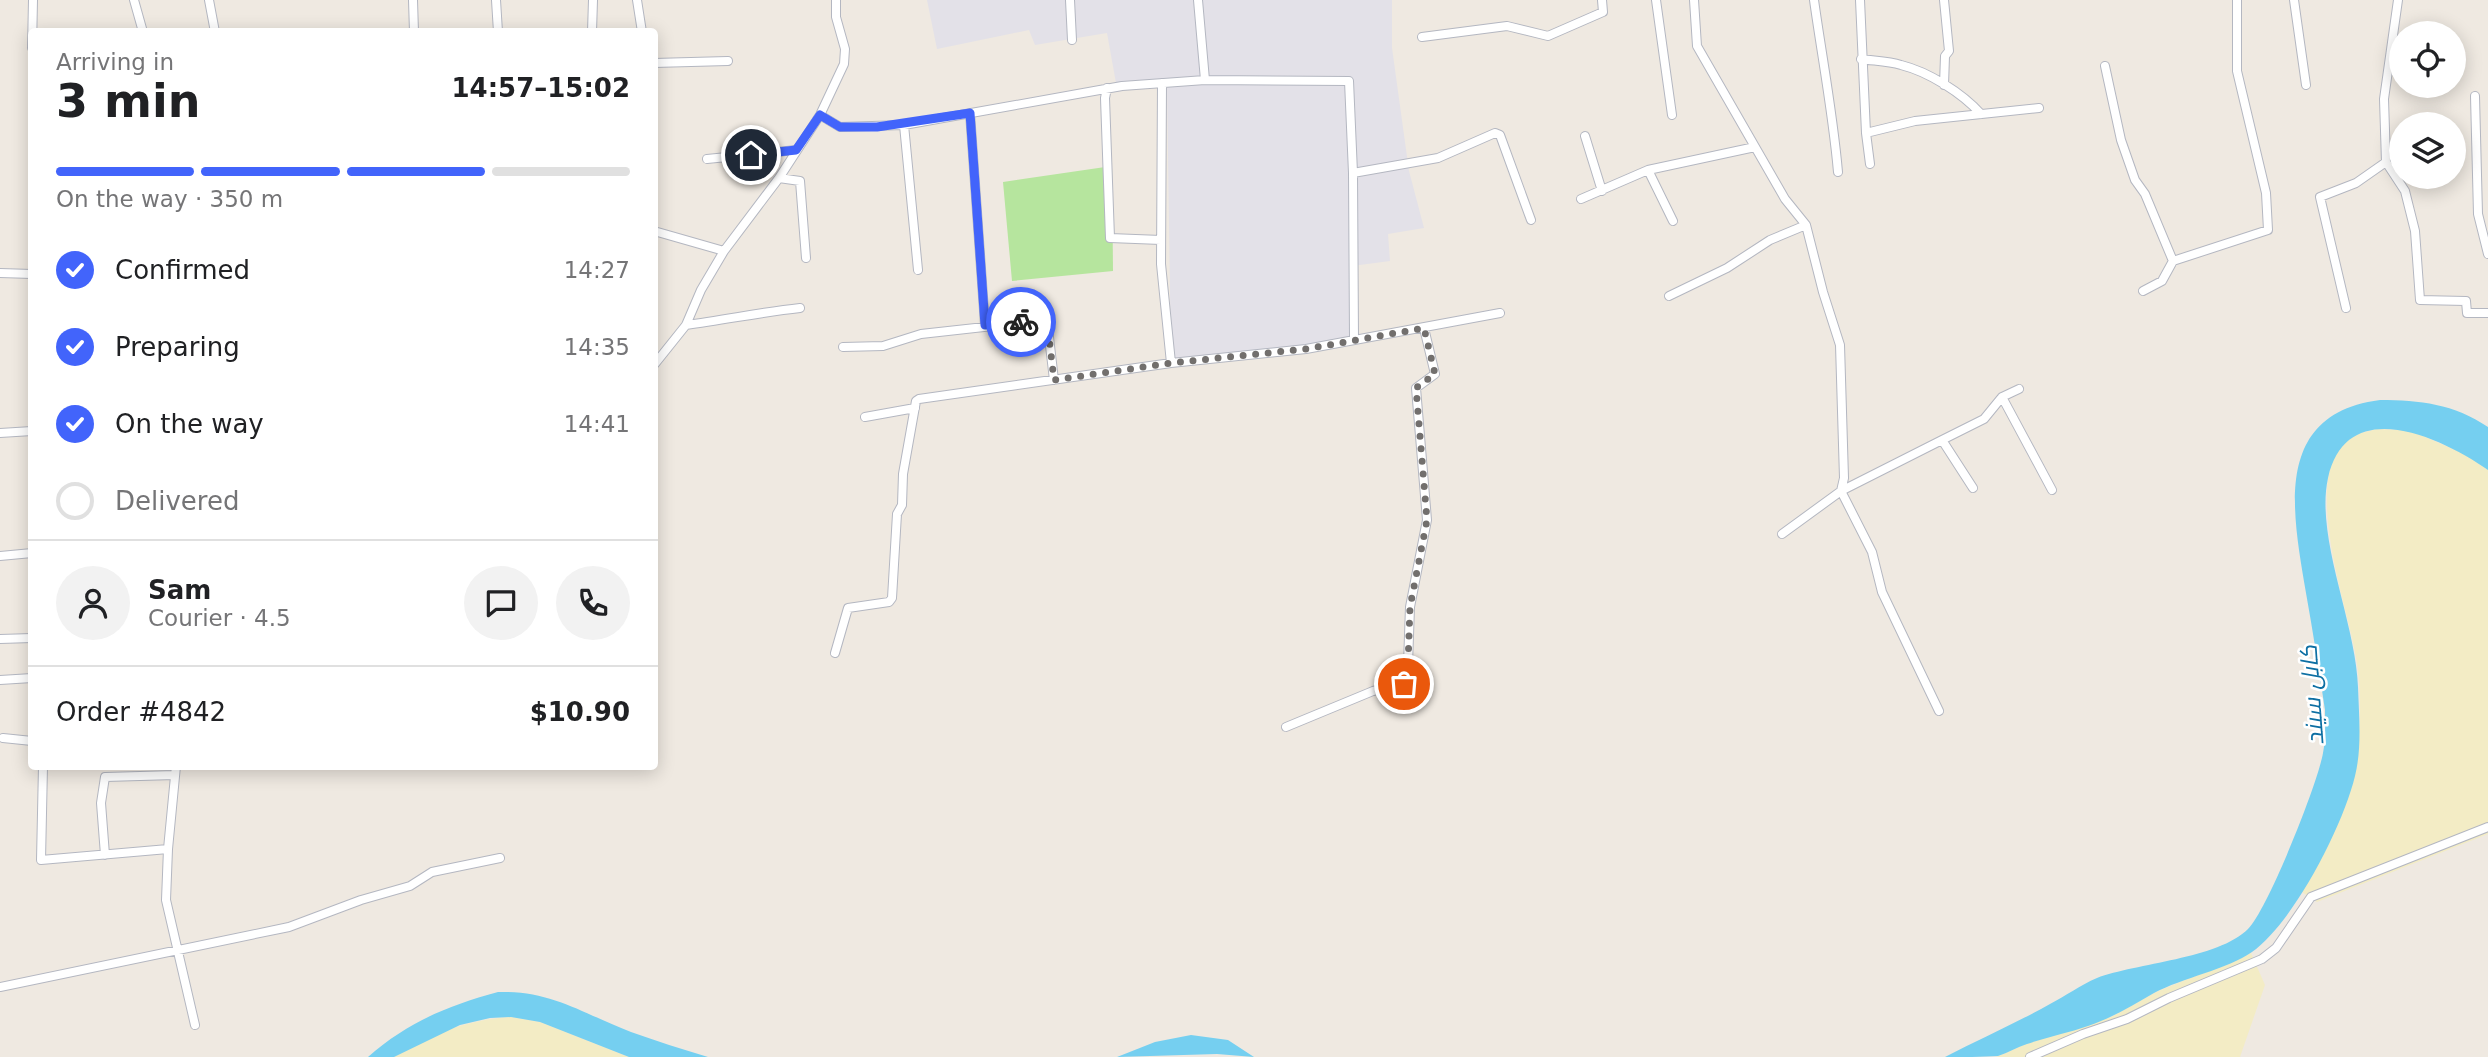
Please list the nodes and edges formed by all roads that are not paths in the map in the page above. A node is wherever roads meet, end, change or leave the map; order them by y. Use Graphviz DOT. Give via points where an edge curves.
graph roads {
  1 [pos="33,0"];
  2 [pos="134,0"];
  3 [pos="209,0"];
  4 [pos="413,0"];
  5 [pos="496,0"];
  6 [pos="593,0"];
  7 [pos="637,0"];
  8 [pos="836,0"];
  9 [pos="1069,0"];
  10 [pos="1198,0"];
  11 [pos="1602,0"];
  12 [pos="1656,0"];
  13 [pos="1694,0"];
  14 [pos="1814,0"];
  15 [pos="1860,0"];
  16 [pos="1944,0"];
  17 [pos="2237,0"];
  18 [pos="2294,0"];
  19 [pos="2398,0"];
  20 [pos="32,28"];
  21 [pos="142,28"];
  22 [pos="214,28"];
  23 [pos="414,28"];
  24 [pos="498,28"];
  25 [pos="592,28"];
  26 [pos="641,28"];
  27 [pos="1422,37"];
  28 [pos="1072,40"];
  29 [pos="1861,59"];
  30 [pos="728,61"];
  31 [pos="658,63"];
  32 [pos="2105,66"];
  33 [pos="1205,80"];
  34 [pos="1162,83"];
  35 [pos="1944,85"];
  36 [pos="2306,85"];
  37 [pos="1107,88"];
  38 [pos="2475,96"];
  39 [pos="2039,108"];
  40 [pos="970,113"];
  41 [pos="1981,114"];
  42 [pos="820,115"];
  43 [pos="1672,116"];
  44 [pos="904,125"];
  45 [pos="1866,133"];
  46 [pos="1585,136"];
  47 [pos="1755,147"];
  48 [pos="796,150"];
  49 [pos="707,159"];
  50 [pos="2386,163"];
  51 [pos="1870,164"];
  52 [pos="1648,170"];
  53 [pos="1838,172"];
  54 [pos="1353,173"];
  55 [pos="779,178"];
  56 [pos="1602,191"];
  57 [pos="1581,200"];
  58 [pos="1531,220"];
  59 [pos="1673,221"];
  60 [pos="1806,225"];
  61 [pos="658,232"];
  62 [pos="1161,240"];
  63 [pos="724,251"];
  64 [pos="2488,254"];
  65 [pos="806,258"];
  66 [pos="2173,261"];
  67 [pos="918,270"];
  68 [pos="0,273"];
  69 [pos="28,274"];
  70 [pos="2143,291"];
  71 [pos="1669,296"];
  72 [pos="800,308"];
  73 [pos="2346,308"];
  74 [pos="1500,313"];
  75 [pos="2488,313"];
  76 [pos="686,325"];
  77 [pos="985,325"];
  78 [pos="1424,328"];
  79 [pos="1354,339"];
  80 [pos="843,347"];
  81 [pos="658,360"];
  82 [pos="1171,363"];
  83 [pos="1054,380"];
  84 [pos="2019,389"];
  85 [pos="2002,397"];
  86 [pos="915,408"];
  87 [pos="864,417"];
  88 [pos="28,431"];
  89 [pos="0,433"];
  90 [pos="1942,440"];
  91 [pos="1973,488"];
  92 [pos="2052,490"];
  93 [pos="1841,491"];
  94 [pos="1782,534"];
  95 [pos="28,553"];
  96 [pos="0,556"];
  97 [pos="28,638"];
  98 [pos="0,639"];
  99 [pos="835,653"];
  100 [pos="28,678"];
  101 [pos="0,680"];
  102 [pos="1939,712"];
  103 [pos="1286,727"];
  104 [pos="3,738"];
  105 [pos="28,741"];
  106 [pos="43,770"];
  107 [pos="176,771"];
  108 [pos="2488,827"];
  109 [pos="167,849"];
  110 [pos="105,855"];
  111 [pos="500,859"];
  112 [pos="178,949"];
  113 [pos="0,987"];
  114 [pos="195,1026"];
  115 [pos="2030,1057"];
  1 -- 20 [label="street"];
  2 -- 21 [label="street"];
  3 -- 22 [label="street"];
  4 -- 23 [label="street"];
  5 -- 24 [label="street"];
  6 -- 25 [label="street"];
  7 -- 26 [label="street"];
  8 -- 42 [label="street" via="844,64"];
  9 -- 28 [label="street"];
  10 -- 33 [label="street"];
  11 -- 27 [label="street" via="1603,12 1548,36 1507,26"];
  12 -- 43 [label="street"];
  13 -- 47 [label="street" via="1697,46"];
  14 -- 53 [label="street" via="1834,117"];
  15 -- 29 [label="street"];
  16 -- 35 [label="street" via="1949,51"];
  17 -- 66 [label="street" via="2237,71 2266,194 2268,230"];
  18 -- 36 [label="street"];
  19 -- 50 [label="street" via="2384,99"];
  29 -- 35 [label="street" via="1902,65"];
  29 -- 45 [label="street"];
  30 -- 31 [label="street"];
  32 -- 66 [label="street" via="2124,150"];
  33 -- 34 [label="street"];
  33 -- 54 [label="street" via="1349,80"];
  34 -- 37 [label="street"];
  34 -- 62 [label="street"];
  35 -- 41 [label="street"];
  37 -- 40 [label="street"];
  37 -- 62 [label="street" via="1110,238"];
  38 -- 64 [label="street" via="2478,214"];
  39 -- 41 [label="street"];
  40 -- 44 [label="street"];
  40 -- 77 [label="street"];
  41 -- 45 [label="street" via="1915,121"];
  42 -- 44 [label="street" via="840,127"];
  42 -- 48 [label="street"];
  44 -- 67 [label="street"];
  45 -- 51 [label="street"];
  46 -- 56 [label="street"];
  47 -- 52 [label="street"];
  47 -- 60 [label="street"];
  48 -- 49 [label="street"];
  48 -- 55 [label="street"];
  50 -- 73 [label="street" via="2356,183 2320,197"];
  50 -- 75 [label="street" via="2405,191 2415,231 2420,300 2466,301 2467,313"];
  52 -- 56 [label="street"];
  52 -- 59 [label="street"];
  54 -- 58 [label="street" via="1438,158 1495,132 1514,169"];
  54 -- 79 [label="street"];
  55 -- 63 [label="street"];
  55 -- 65 [label="street" via="800,181"];
  56 -- 57 [label="street"];
  60 -- 71 [label="street"];
  60 -- 93 [label="street" via="1840,345"];
  61 -- 63 [label="street"];
  62 -- 82 [label="street"];
  63 -- 76 [label="street"];
  66 -- 70 [label="street" via="2162,281"];
  68 -- 69 [label="street"];
  72 -- 76 [label="street"];
  74 -- 78 [label="street"];
  76 -- 81 [label="street"];
  77 -- 80 [label="street" via="921,334 883,346"];
  77 -- 83 [label="street" via="1047,320"];
  78 -- 79 [label="street"];
  78 -- 103 [label="street" via="1435,374 1416,388 1427,520 1410,607 1404,684 1373,691"];
  79 -- 82 [label="street" via="1250,357"];
  82 -- 83 [label="street"];
  83 -- 86 [label="street" via="919,399"];
  84 -- 85 [label="street"];
  85 -- 90 [label="street" via="1984,419"];
  85 -- 92 [label="street"];
  86 -- 87 [label="street"];
  86 -- 99 [label="street" via="897,514 892,598 848,608"];
  88 -- 89 [label="street"];
  90 -- 91 [label="street"];
  90 -- 93 [label="street"];
  93 -- 94 [label="street"];
  93 -- 102 [label="street" via="1872,552 1882,592"];
  95 -- 96 [label="street"];
  97 -- 98 [label="street"];
  100 -- 101 [label="street"];
  104 -- 105 [label="street"];
  106 -- 110 [label="street" via="41,860"];
  107 -- 109 [label="street"];
  107 -- 110 [label="street" via="105,777 101,803"];
  108 -- 115 [label="street" via="2311,897 2276,948 2262,959"];
  109 -- 110 [label="street"];
  109 -- 112 [label="street" via="166,900"];
  111 -- 112 [label="street" via="432,872 410,886 289,927"];
  112 -- 113 [label="street"];
  112 -- 114 [label="street"];
}
